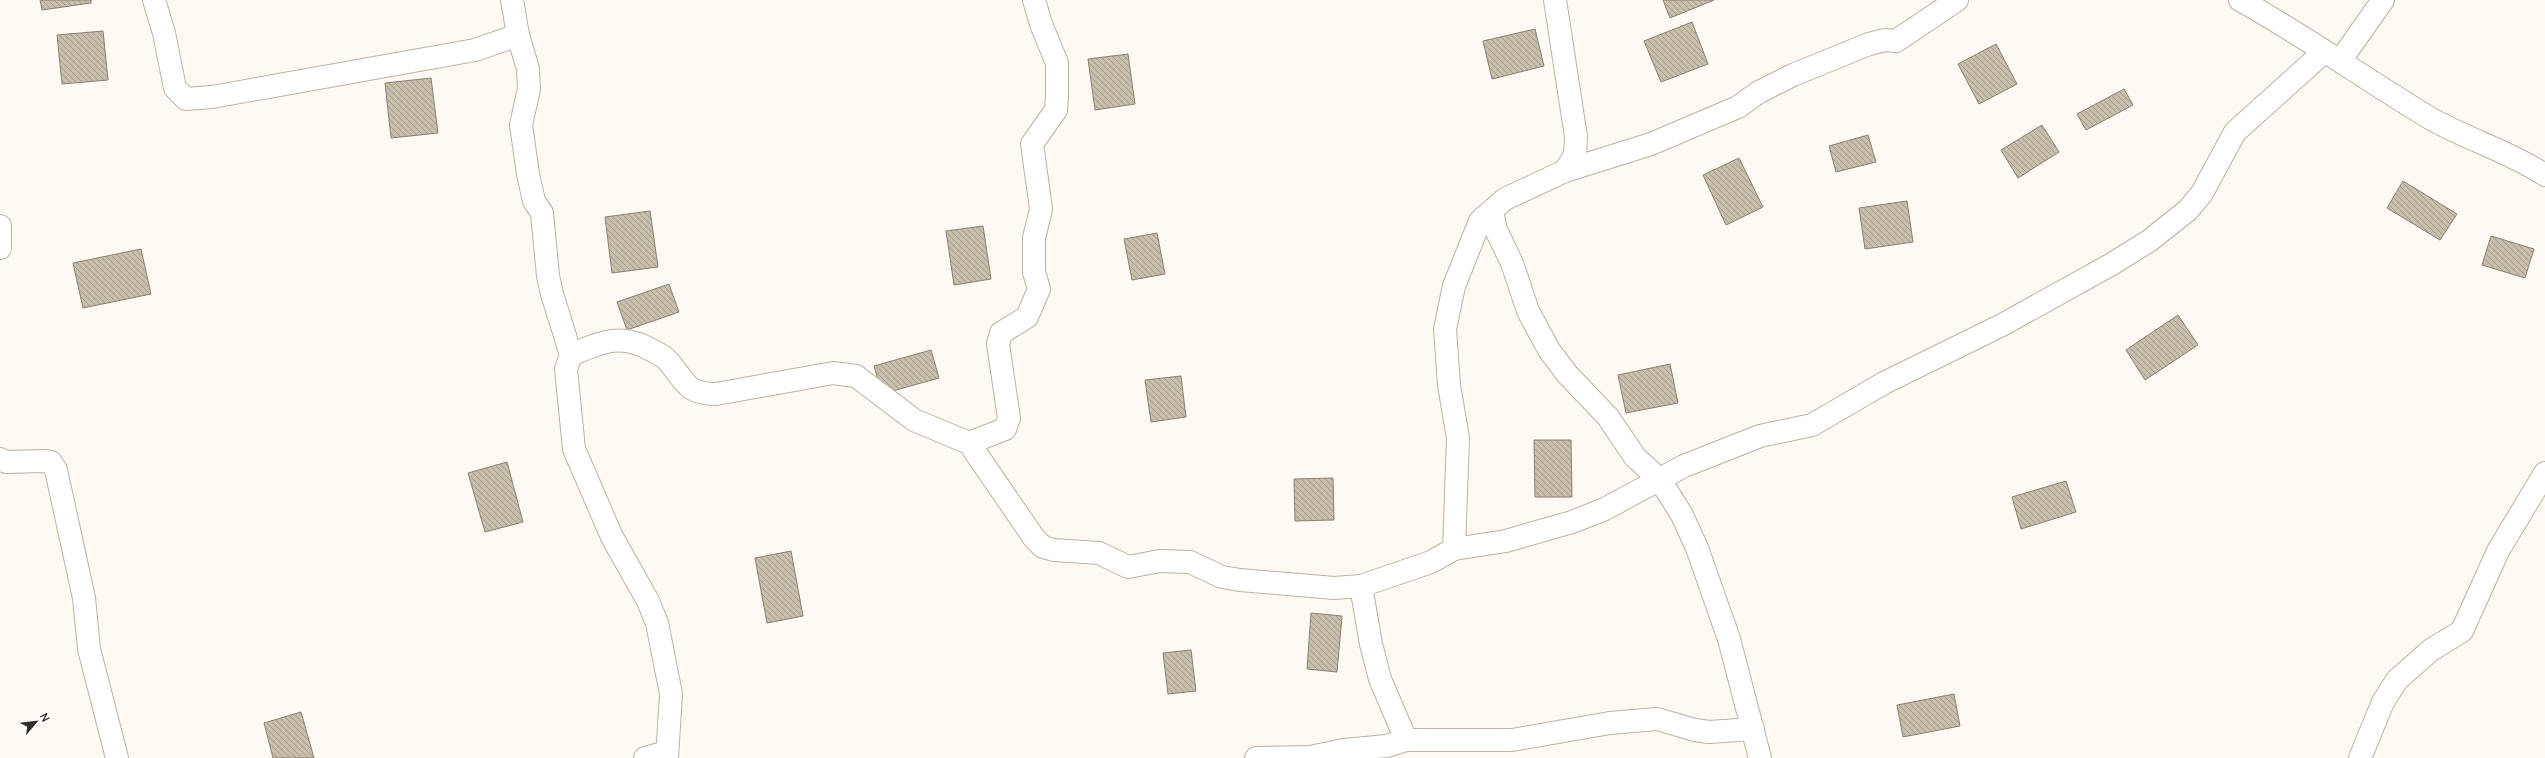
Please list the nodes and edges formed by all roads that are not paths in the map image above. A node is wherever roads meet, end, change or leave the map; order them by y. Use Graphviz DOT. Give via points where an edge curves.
graph roads {
  1 [pos="154,0"];
  2 [pos="512,0"];
  3 [pos="1034,0"];
  4 [pos="1555,0"];
  5 [pos="1957,0"];
  6 [pos="2240,0"];
  7 [pos="2383,0"];
  8 [pos="518,35"];
  9 [pos="2332,57"];
  10 [pos="1565,170"];
  11 [pos="2545,176"];
  12 [pos="1492,212"];
  13 [pos="0,226"];
  14 [pos="0,248"];
  15 [pos="571,355"];
  16 [pos="969,443"];
  17 [pos="0,459"];
  18 [pos="2545,473"];
  19 [pos="1660,480"];
  20 [pos="1454,549"];
  21 [pos="1361,586"];
  22 [pos="1753,729"];
  23 [pos="1406,740"];
  24 [pos="666,755"];
  25 [pos="117,758"];
  26 [pos="645,758"];
  27 [pos="1256,758"];
  28 [pos="1760,758"];
  29 [pos="2360,758"];
  1 -- 8 [label="street" via="164,33 174,88 186,99 212,97 475,50"];
  2 -- 8 [label="street"];
  3 -- 16 [label="street" via="1057,63 1056,110 1032,144 1041,209 1034,238 1034,272 1039,289 1027,317 1001,333 998,344 1009,418 1005,430"];
  4 -- 10 [label="street" via="1576,137 1575,155"];
  5 -- 10 [label="street" via="1896,41 1885,40 1869,44 1793,75 1759,92 1738,107 1651,144"];
  6 -- 9 [label="street" via="2285,25"];
  7 -- 9 [label="street"];
  8 -- 15 [label="street" via="528,70 529,89 521,126 528,174 534,201 542,213 545,257 552,294"];
  9 -- 11 [label="street" via="2430,118 2525,162"];
  9 -- 19 [label="street" via="2236,132 2202,193 2188,210 2150,241 2002,326 1884,383 1812,425 1760,436 1684,466"];
  10 -- 12 [label="street" via="1505,199"];
  12 -- 19 [label="street" via="1496,230 1512,263 1528,311 1549,350 1567,374 1608,417 1635,457"];
  12 -- 20 [label="street" via="1480,221 1454,286 1445,329 1449,385 1458,438"];
  13 -- 14 [label="street"];
  15 -- 16 [label="street" via="595,344 631,340 666,358 682,381 704,394 833,373 856,376 914,420"];
  15 -- 24 [label="street" via="566,369 574,449 612,538 648,601 657,624 671,694"];
  16 -- 21 [label="street" via="1034,538 1043,547 1099,553 1128,567 1160,561 1190,562 1222,577 1240,580 1334,588"];
  17 -- 25 [label="street" via="6,462 46,461 51,462 56,470 84,598 89,650"];
  18 -- 29 [label="street" via="2498,551 2462,632 2430,650 2397,680 2383,702"];
  19 -- 20 [label="street" via="1605,509 1572,522 1506,541"];
  19 -- 22 [label="street" via="1682,515 1697,548 1729,639"];
  20 -- 21 [label="street" via="1431,562"];
  21 -- 23 [label="street" via="1380,679"];
  22 -- 23 [label="street" via="1709,732 1657,719 1610,723 1512,740"];
  22 -- 28 [label="street"];
  23 -- 27 [label="street" via="1386,746 1344,750 1310,757"];
  24 -- 26 [label="street"];
}
